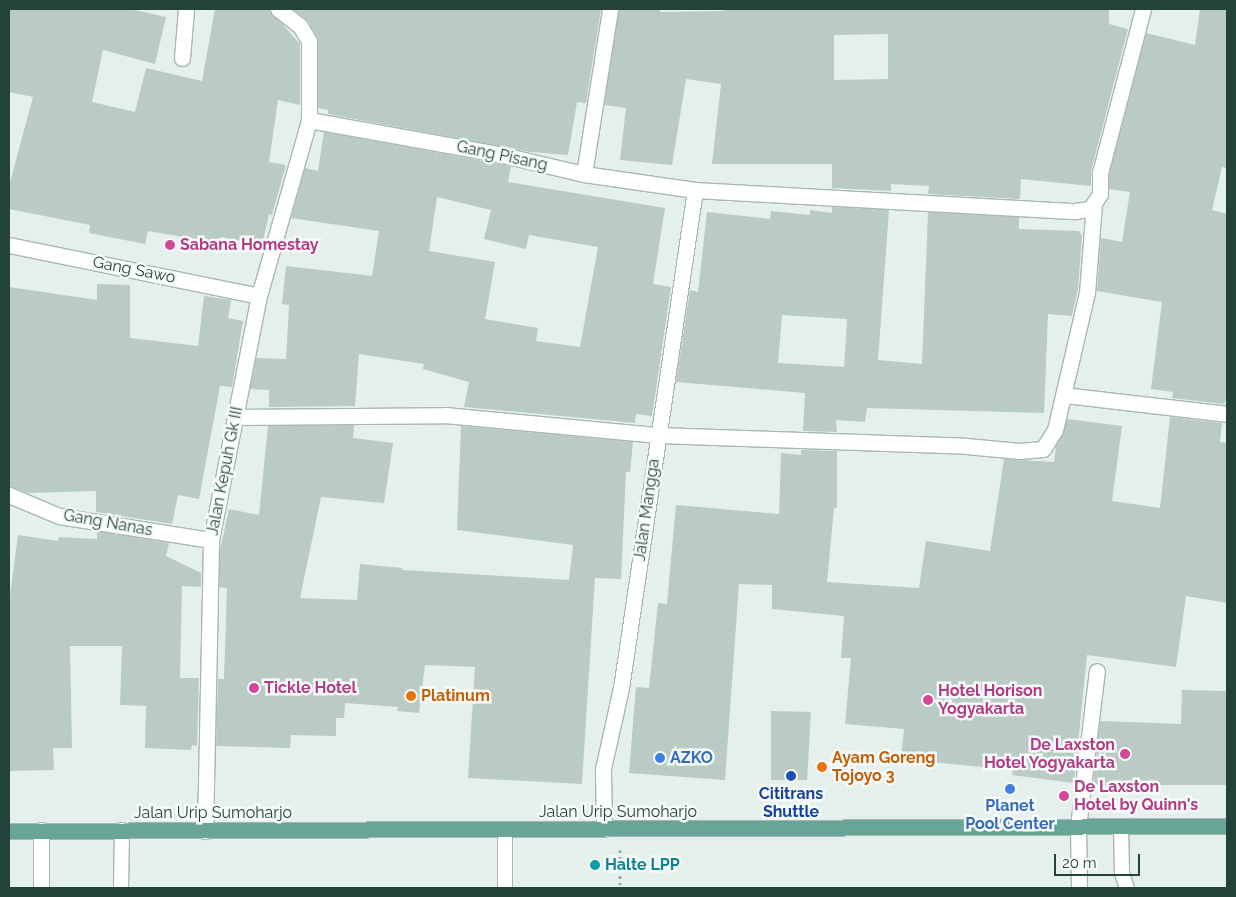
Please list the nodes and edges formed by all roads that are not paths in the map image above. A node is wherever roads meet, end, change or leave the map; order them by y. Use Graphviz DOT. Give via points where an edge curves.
graph roads {
  1 [pos="186,9"];
  2 [pos="278,9"];
  3 [pos="610,9"];
  4 [pos="1143,9"];
  5 [pos="182,58"];
  6 [pos="309,120"];
  7 [pos="584,174"];
  8 [pos="695,190"];
  9 [pos="1094,204"];
  10 [pos="9,245"];
  11 [pos="258,296"];
  12 [pos="1064,395"];
  13 [pos="1227,414"];
  14 [pos="235,417"];
  15 [pos="658,434"];
  16 [pos="9,495"];
  17 [pos="211,540"];
  18 [pos="1097,671"];
  19 [pos="1122,826"];
  20 [pos="1227,826"];
  21 [pos="1078,827"];
  22 [pos="604,829"];
  23 [pos="41,830"];
  24 [pos="122,830"];
  25 [pos="505,830"];
  26 [pos="9,831"];
  27 [pos="205,831"];
  28 [pos="41,888"];
  29 [pos="122,888"];
  30 [pos="505,888"];
  31 [pos="1079,888"];
  32 [pos="1127,888"];
  1 -- 5 [label="street"];
  2 -- 6 [label="street, Jalan Kepuh Gk III" via="300,26 309,41"];
  3 -- 7 [label="street"];
  4 -- 9 [label="street" via="1100,173 1100,194"];
  6 -- 7 [label="street, Gang Pisang" via="503,155"];
  6 -- 11 [label="street, Jalan Kepuh Gk III"];
  7 -- 8 [label="street, Gang Pisang"];
  8 -- 9 [label="street, Gang Pisang" via="1075,211 1090,209"];
  8 -- 15 [label="street, Jalan Mangga"];
  9 -- 12 [label="street" via="1087,293"];
  10 -- 11 [label="street, Gang Sawo"];
  11 -- 14 [label="street, Jalan Kepuh Gk III"];
  12 -- 13 [label="street"];
  12 -- 15 [label="street" via="1055,430 1043,449"];
  14 -- 15 [label="street" via="445,415"];
  14 -- 17 [label="street, Jalan Kepuh Gk III"];
  15 -- 22 [label="street, Jalan Mangga" via="621,688 602,769"];
  16 -- 17 [label="street, Gang Nanas" via="59,516"];
  17 -- 27 [label="street, Jalan Kepuh Gk III"];
  18 -- 21 [label="street"];
  19 -- 20 [label="main road, Jalan Urip Sumoharjo"];
  19 -- 21 [label="main road, Jalan Urip Sumoharjo"];
  19 -- 32 [label="lane" via="1122,873"];
  21 -- 22 [label="main road, Jalan Urip Sumoharjo"];
  21 -- 31 [label="street"];
  22 -- 25 [label="main road, Jalan Urip Sumoharjo"];
  23 -- 24 [label="main road, Jalan Urip Sumoharjo"];
  23 -- 26 [label="main road, Jalan Urip Sumoharjo"];
  23 -- 28 [label="street"];
  24 -- 27 [label="main road, Jalan Urip Sumoharjo"];
  24 -- 29 [label="lane"];
  25 -- 27 [label="main road, Jalan Urip Sumoharjo"];
  25 -- 30 [label="lane"];
}
